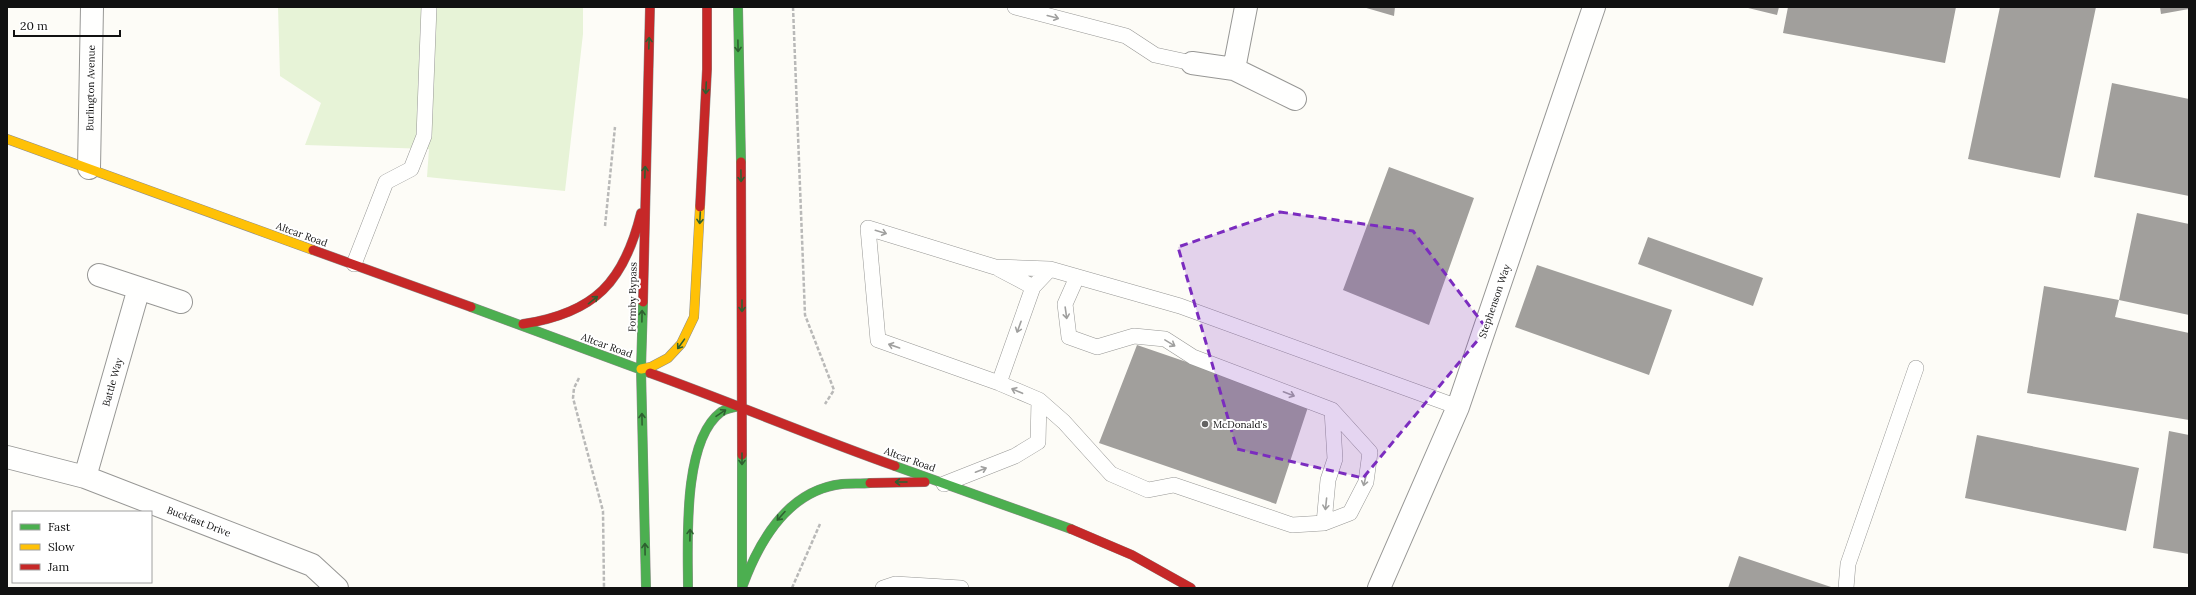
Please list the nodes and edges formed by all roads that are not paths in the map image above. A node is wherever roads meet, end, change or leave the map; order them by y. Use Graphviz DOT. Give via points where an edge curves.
graph roads {
  1 [pos="92,7"];
  2 [pos="429,7"];
  3 [pos="650,7"];
  4 [pos="707,7"];
  5 [pos="738,7"];
  6 [pos="1015,7"];
  7 [pos="1246,7"];
  8 [pos="1594,7"];
  9 [pos="1192,63"];
  10 [pos="1234,69"];
  11 [pos="1295,99"];
  12 [pos="7,139"];
  13 [pos="88,168"];
  14 [pos="644,198"];
  15 [pos="354,264"];
  16 [pos="995,267"];
  17 [pos="1050,269"];
  18 [pos="99,275"];
  19 [pos="1077,276"];
  20 [pos="1033,287"];
  21 [pos="139,288"];
  22 [pos="181,302"];
  23 [pos="517,324"];
  24 [pos="1916,368"];
  25 [pos="642,369"];
  26 [pos="999,383"];
  27 [pos="1039,400"];
  28 [pos="742,406"];
  29 [pos="1458,407"];
  30 [pos="1332,410"];
  31 [pos="7,457"];
  32 [pos="85,477"];
  33 [pos="942,483"];
  34 [pos="1324,523"];
  35 [pos="337,588"];
  36 [pos="646,588"];
  37 [pos="688,588"];
  38 [pos="742,588"];
  39 [pos="883,588"];
  40 [pos="961,588"];
  41 [pos="1191,588"];
  42 [pos="1379,588"];
  43 [pos="1846,588"];
  1 -- 13 [label="street, Burlington Avenue"];
  2 -- 15 [label="lane" via="424,136 411,169 386,182"];
  14 -- 3 [label="main road, Formby Bypass, one-way"];
  4 -- 25 [label="main road, one-way" via="707,69 694,317 685,339 674,354 652,368"];
  5 -- 28 [label="main road, one-way" via="743,246"];
  6 -- 9 [label="lane, one-way" via="1126,36 1155,55"];
  7 -- 10 [label="street"];
  8 -- 29 [label="street, Stephenson Way"];
  9 -- 10 [label="street"];
  10 -- 11 [label="street"];
  12 -- 13 [label="main road, Altcar Road"];
  13 -- 15 [label="main road, Altcar Road"];
  23 -- 14 [label="main road, one-way" via="564,317 599,295 628,255 636,236"];
  25 -- 14 [label="main road, Formby Bypass, one-way"];
  15 -- 23 [label="main road, Altcar Road"];
  16 -- 17 [label="lane"];
  16 -- 20 [label="lane"];
  26 -- 16 [label="lane, one-way" via="878,340 868,228"];
  17 -- 19 [label="lane"];
  17 -- 20 [label="lane"];
  18 -- 21 [label="street"];
  19 -- 29 [label="lane" via="1180,306"];
  19 -- 30 [label="lane, one-way" via="1065,304 1069,337 1097,347 1134,336 1165,339 1193,357"];
  20 -- 26 [label="lane, one-way"];
  21 -- 22 [label="street"];
  21 -- 32 [label="street, Battle Way"];
  23 -- 25 [label="main road, Altcar Road"];
  24 -- 43 [label="lane" via="1848,564"];
  25 -- 28 [label="main road, Altcar Road"];
  36 -- 25 [label="main road, Formby Bypass, one-way"];
  27 -- 26 [label="lane, one-way"];
  33 -- 27 [label="lane, one-way" via="1015,456 1038,442"];
  27 -- 34 [label="lane" via="1064,422 1111,474 1148,490 1174,485 1292,525"];
  28 -- 33 [label="main road, Altcar Road" via="827,442"];
  37 -- 28 [label="main road, one-way" via="690,496 694,462 707,429 715,417 722,411"];
  28 -- 38 [label="main road, one-way"];
  29 -- 42 [label="street, Stephenson Way"];
  30 -- 34 [label="lane, one-way" via="1335,459 1328,480"];
  30 -- 34 [label="lane, one-way" via="1370,452 1366,482 1350,513"];
  31 -- 32 [label="street, Buckfast Drive"];
  32 -- 35 [label="street, Buckfast Drive" via="312,565"];
  33 -- 38 [label="main road, one-way" via="829,485 808,494 787,509 769,530 753,558"];
  33 -- 41 [label="main road, Altcar Road" via="1085,534 1132,555"];
  39 -- 40 [label="lane" via="895,584"];
}
